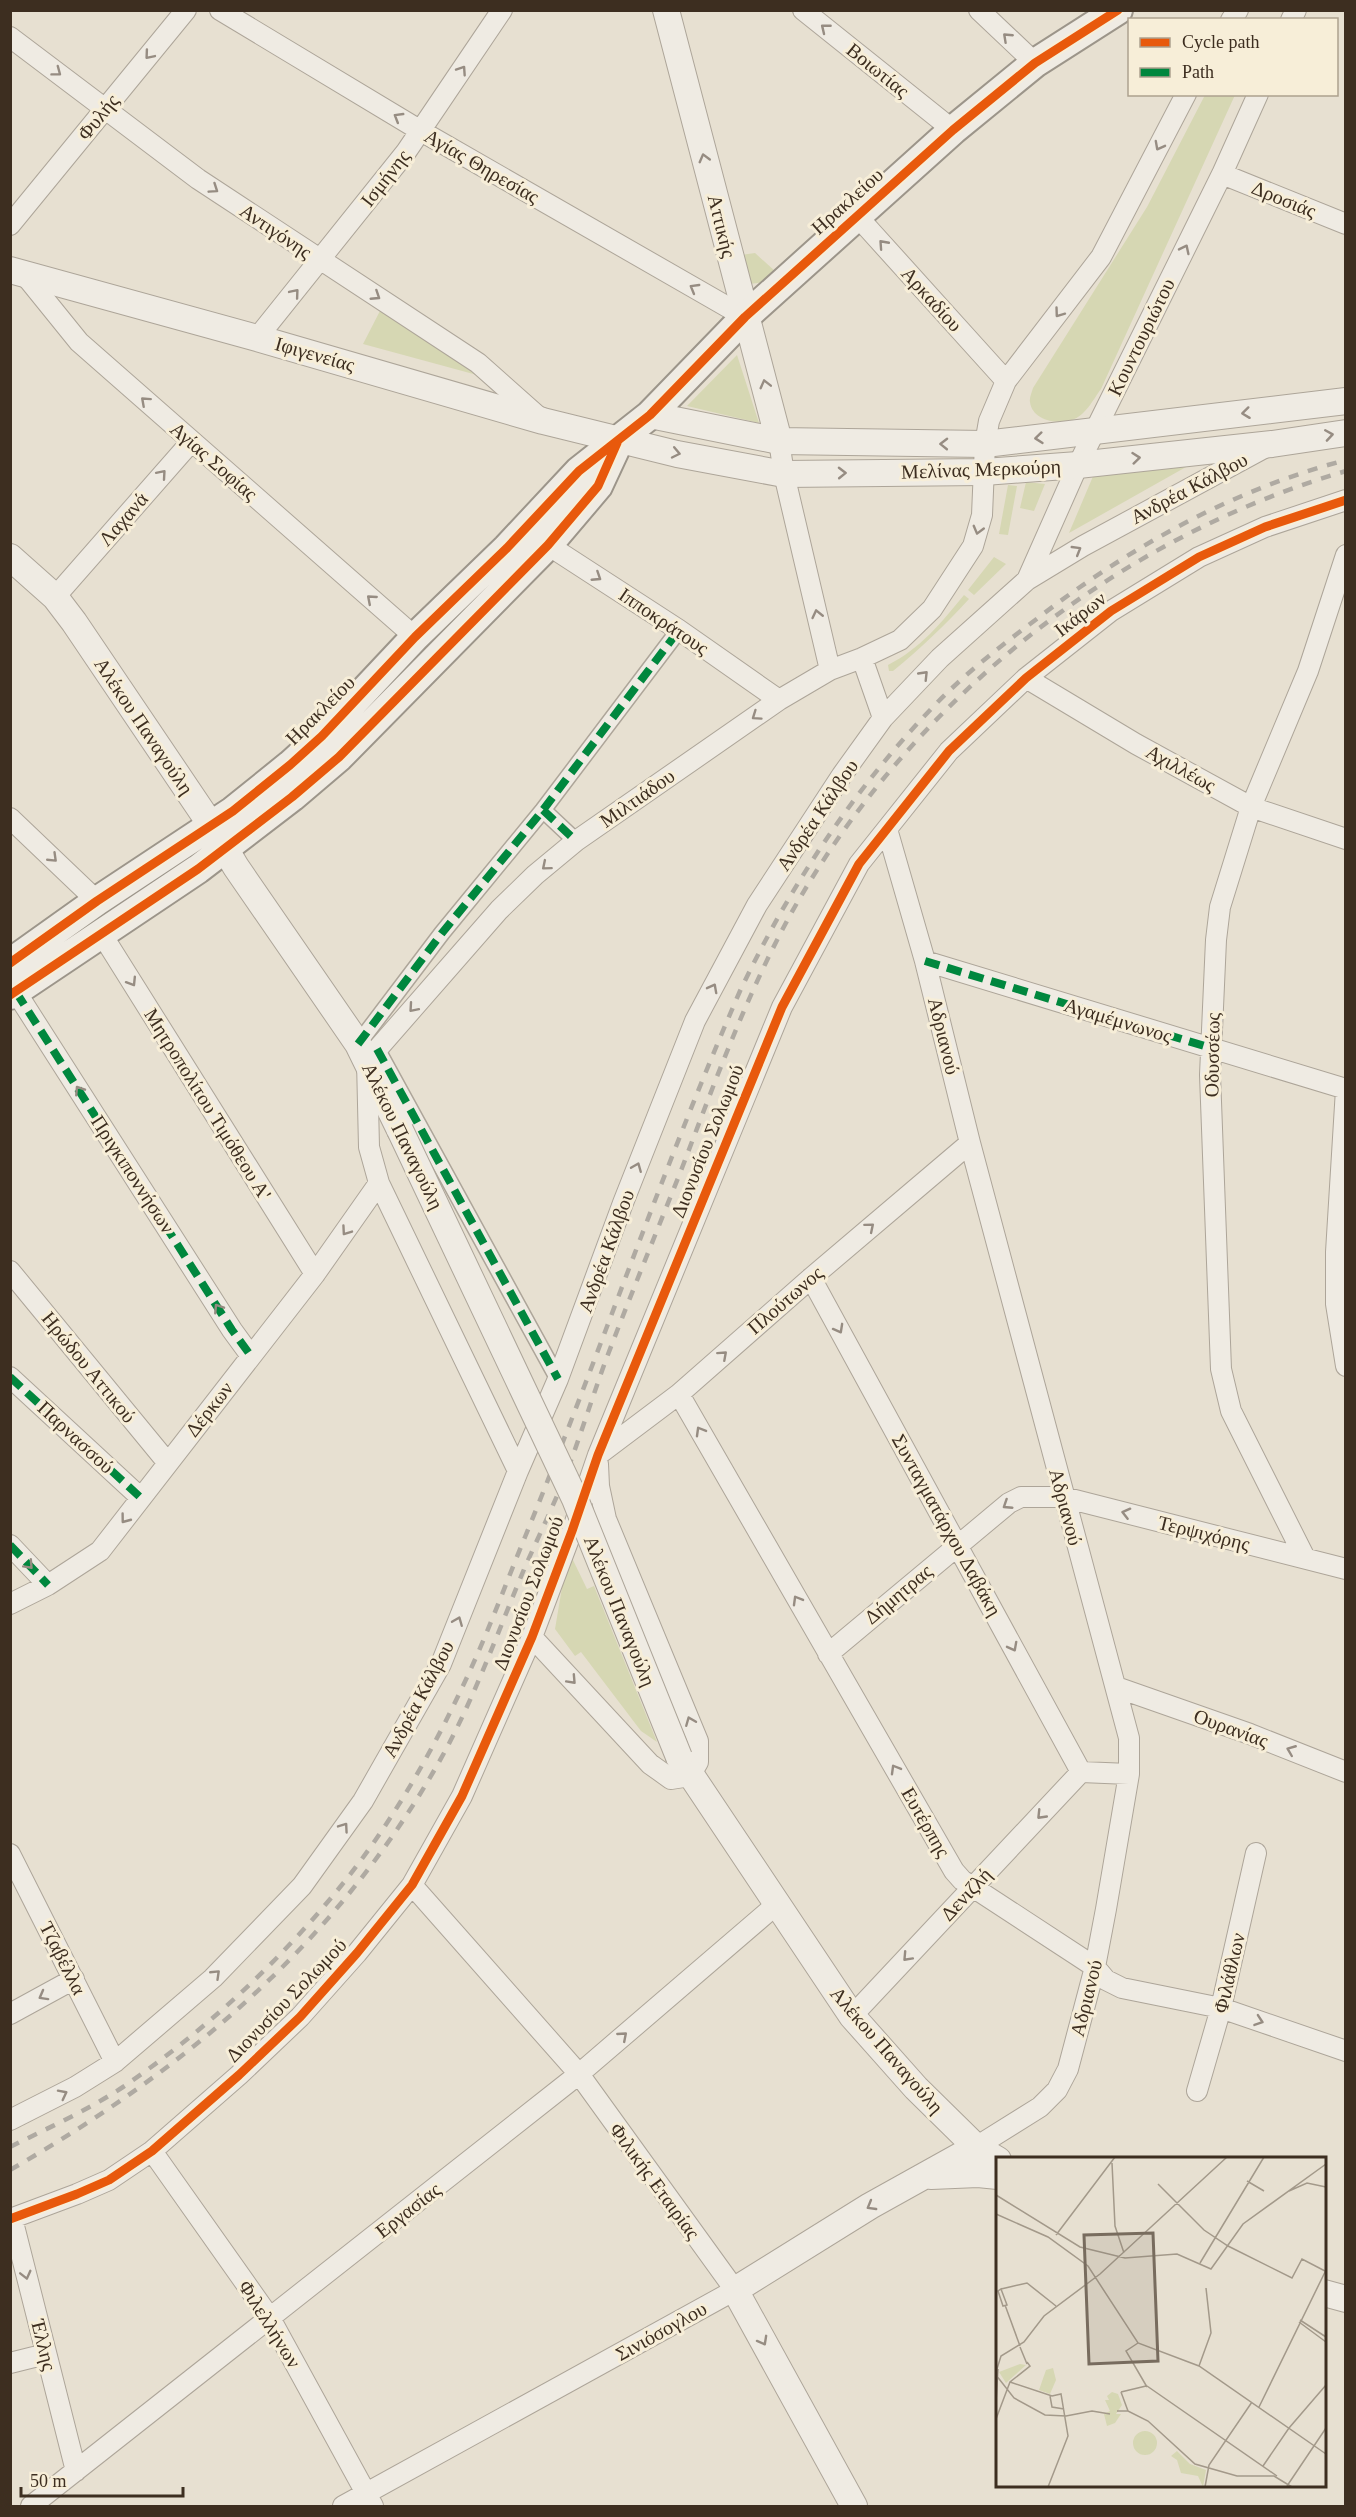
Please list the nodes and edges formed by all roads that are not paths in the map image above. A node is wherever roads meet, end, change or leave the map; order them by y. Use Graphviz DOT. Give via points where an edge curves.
graph roads {
  1 [pos="186,10"];
  2 [pos="220,10"];
  3 [pos="502,10"];
  4 [pos="666,10"];
  5 [pos="803,10"];
  6 [pos="979,10"];
  7 [pos="1118,10"];
  8 [pos="10,37"];
  9 [pos="1035,63"];
  10 [pos="1185,96"];
  11 [pos="1257,96"];
  12 [pos="105,108"];
  13 [pos="953,130"];
  14 [pos="421,131"];
  15 [pos="1222,174"];
  16 [pos="857,216"];
  17 [pos="1346,224"];
  18 [pos="10,225"];
  19 [pos="321,260"];
  20 [pos="17,272"];
  21 [pos="745,317"];
  22 [pos="257,338"];
  23 [pos="1006,381"];
  24 [pos="1346,401"];
  25 [pos="650,415"];
  26 [pos="543,421"];
  27 [pos="1093,433"];
  28 [pos="1346,433"];
  29 [pos="619,441"];
  30 [pos="779,441"];
  31 [pos="191,442"];
  32 [pos="985,444"];
  33 [pos="1272,444"];
  34 [pos="1078,465"];
  35 [pos="984,472"];
  36 [pos="784,474"];
  37 [pos="1346,500"];
  38 [pos="548,545"];
  39 [pos="1346,555"];
  40 [pos="10,557"];
  41 [pos="1027,580"];
  42 [pos="55,597"];
  43 [pos="679,630"];
  44 [pos="415,637"];
  45 [pos="862,658"];
  46 [pos="830,670"];
  47 [pos="1026,678"];
  48 [pos="779,699"];
  49 [pos="883,718"];
  50 [pos="1251,807"];
  51 [pos="543,810"];
  52 [pos="10,818"];
  53 [pos="887,829"];
  54 [pos="218,837"];
  55 [pos="1346,839"];
  56 [pos="576,840"];
  57 [pos="97,901"];
  58 [pos="101,933"];
  59 [pos="925,961"];
  60 [pos="10,963"];
  61 [pos="13,993"];
  62 [pos="1211,1048"];
  63 [pos="367,1052"];
  64 [pos="1346,1089"];
  65 [pos="970,1143"];
  66 [pos="379,1183"];
  67 [pos="10,1271"];
  68 [pos="315,1274"];
  69 [pos="811,1278"];
  70 [pos="251,1356"];
  71 [pos="1346,1366"];
  72 [pos="10,1377"];
  73 [pos="558,1380"];
  74 [pos="679,1394"];
  75 [pos="598,1455"];
  76 [pos="167,1462"];
  77 [pos="518,1471"];
  78 [pos="1063,1497"];
  79 [pos="141,1498"];
  80 [pos="957,1543"];
  81 [pos="10,1545"];
  82 [pos="1305,1558"];
  83 [pos="1346,1569"];
  84 [pos="48,1585"];
  85 [pos="10,1604"];
  86 [pos="532,1637"];
  87 [pos="828,1654"];
  88 [pos="1116,1687"];
  89 [pos="685,1767"];
  90 [pos="1082,1772"];
  91 [pos="1346,1772"];
  92 [pos="1129,1774"];
  93 [pos="1256,1853"];
  94 [pos="10,1854"];
  95 [pos="412,1885"];
  96 [pos="972,1887"];
  97 [pos="777,1904"];
  98 [pos="1095,1967"];
  99 [pos="74,1979"];
  100 [pos="1221,2008"];
  101 [pos="10,2014"];
  102 [pos="852,2016"];
  103 [pos="1346,2051"];
  104 [pos="115,2062"];
  105 [pos="579,2074"];
  106 [pos="1197,2091"];
  107 [pos="10,2120"];
  108 [pos="976,2147"];
  109 [pos="152,2151"];
  110 [pos="996,2159"];
  111 [pos="996,2176"];
  112 [pos="922,2177"];
  113 [pos="11,2218"];
  114 [pos="735,2290"];
  115 [pos="1326,2293"];
  116 [pos="1346,2299"];
  117 [pos="270,2318"];
  118 [pos="46,2354"];
  119 [pos="10,2363"];
  120 [pos="76,2471"];
  121 [pos="370,2500"];
  122 [pos="31,2506"];
  123 [pos="343,2506"];
  124 [pos="853,2506"];
  1 -- 12 [label="street, Φυλής, one-way"];
  14 -- 2 [label="street, Αγίας Θηρεσίας, one-way"];
  14 -- 3 [label="street, Ισμήνης, one-way"];
  21 -- 4 [label="street, Αττικής, one-way"];
  13 -- 5 [label="street, Βοιωτίας, one-way"];
  9 -- 6 [label="street, one-way"];
  7 -- 9 [label="main road, Ηρακλείου"];
  8 -- 12 [label="street, Αντιγόνης, one-way"];
  9 -- 13 [label="main road, Ηρακλείου"];
  10 -- 23 [label="street, one-way" via="1101,257"];
  11 -- 15 [label="street, Κουντουριώτου"];
  12 -- 18 [label="street, Φυλής"];
  12 -- 19 [label="street, Αντιγόνης, one-way" via="198,179"];
  13 -- 16 [label="main road, Ηρακλείου"];
  14 -- 19 [label="street, Ισμήνης"];
  21 -- 14 [label="street, Αγίας Θηρεσίας, one-way"];
  15 -- 17 [label="street, Δροσιάς"];
  27 -- 15 [label="street, Κουντουριώτου, one-way"];
  16 -- 21 [label="main road, Ηρακλείου"];
  23 -- 16 [label="street, Αρκαδίου, one-way"];
  22 -- 19 [label="street, Ισμήνης, one-way"];
  19 -- 26 [label="street, Αντιγόνης, one-way" via="478,363"];
  20 -- 22 [label="street, Ιφιγενείας"];
  31 -- 20 [label="street, Αγίας Σοφίας, one-way" via="79,342"];
  21 -- 25 [label="main road, Ηρακλείου"];
  30 -- 21 [label="street, Αττικής, one-way" via="758,353"];
  22 -- 26 [label="street, Ιφιγενείας"];
  23 -- 32 [label="street" via="989,422"];
  24 -- 27 [label="street, Μελίνας Μερκούρη, one-way"];
  25 -- 29 [label="main road, Ηρακλείου"];
  25 -- 30 [label="street, Μελίνας Μερκούρη"];
  26 -- 29 [label="street, Ιφιγενείας"];
  27 -- 32 [label="street, Μελίνας Μερκούρη, one-way"];
  27 -- 34 [label="street, Κουντουριώτου"];
  33 -- 28 [label="street, Μελίνας Μερκούρη, one-way"];
  29 -- 36 [label="street, Μελίνας Μερκούρη, one-way"];
  29 -- 38 [label="main road, Ηρακλείου" via="598,486"];
  29 -- 44 [label="main road, Ηρακλείου" via="579,471"];
  32 -- 30 [label="street, Μελίνας Μερκούρη, one-way"];
  30 -- 36 [label="street"];
  42 -- 31 [label="street, Λαχανά, one-way"];
  44 -- 31 [label="street, Αγίας Σοφίας, one-way"];
  32 -- 35 [label="street"];
  34 -- 33 [label="street, Μελίνας Μερκούρη, one-way"];
  41 -- 33 [label="street, Ανδρέα Κάλβου, one-way"];
  34 -- 35 [label="street, Μελίνας Μερκούρη"];
  34 -- 41 [label="street, Κουντουριώτου"];
  36 -- 35 [label="street, Μελίνας Μερκούρη, one-way"];
  35 -- 45 [label="street, Μιλτιάδου, one-way" via="979,526 955,578 932,609 900,640"];
  46 -- 36 [label="street, one-way"];
  37 -- 47 [label="street, Ικάρων" via="1265,527 1199,557 1111,611"];
  38 -- 43 [label="street, Ιπποκράτους, one-way"];
  38 -- 54 [label="main road, Ηρακλείου" via="339,757 292,797"];
  39 -- 50 [label="street, Οδυσσέως" via="1308,671"];
  40 -- 42 [label="street, Αλέκου Παναγούλη"];
  49 -- 41 [label="street, Ανδρέα Κάλβου, one-way" via="940,658"];
  42 -- 54 [label="street, Αλέκου Παναγούλη"];
  43 -- 48 [label="street, Ιπποκράτους"];
  43 -- 51 [label="street"];
  44 -- 54 [label="main road, Ηρακλείου" via="322,736 233,811"];
  45 -- 46 [label="street, Μιλτιάδου"];
  45 -- 49 [label="street"];
  46 -- 48 [label="street, Μιλτιάδου"];
  47 -- 50 [label="street, Αχιλλέως"];
  47 -- 53 [label="street, Ικάρων" via="949,751"];
  48 -- 56 [label="street, Μιλτιάδου, one-way"];
  73 -- 49 [label="street, Ανδρέα Κάλβου, one-way" via="695,1021 757,904"];
  50 -- 55 [label="street, Αχιλλέως"];
  50 -- 62 [label="street, Οδυσσέως" via="1220,907"];
  51 -- 56 [label="street"];
  51 -- 63 [label="street" via="442,933"];
  52 -- 57 [label="street, one-way"];
  53 -- 59 [label="street, Αδριανού"];
  53 -- 75 [label="street, Διονυσίου Σολωμού" via="859,864 782,1006"];
  54 -- 57 [label="main road, Ηρακλείου"];
  54 -- 58 [label="main road, Ηρακλείου"];
  54 -- 63 [label="street, Αλέκου Παναγούλη"];
  56 -- 63 [label="street, Μιλτιάδου, one-way" via="499,910"];
  57 -- 60 [label="main road, Ηρακλείου"];
  58 -- 61 [label="main road, Ηρακλείου"];
  58 -- 68 [label="street, Μητροπολίτου Τιμόθεου Α', one-way"];
  59 -- 62 [label="street, Αγαμέμνωνος"];
  59 -- 65 [label="street, Αδριανού"];
  70 -- 61 [label="street, Πριγκιποννήσων, one-way"];
  62 -- 64 [label="street, Αγαμέμνωνος"];
  62 -- 82 [label="street, Οδυσσέως" via="1221,1369 1231,1411"];
  63 -- 66 [label="street" via="369,1147"];
  63 -- 73 [label="street"];
  63 -- 89 [label="street, Αλέκου Παναγούλη, bridge" via="575,1499"];
  64 -- 71 [label="street" via="1336,1304"];
  69 -- 65 [label="street, Πλούτωνος, one-way"];
  65 -- 78 [label="street, Αδριανού"];
  66 -- 68 [label="street, Δέρκων, one-way"];
  66 -- 77 [label="street"];
  67 -- 76 [label="street, Ηρώδου Αττικού"];
  68 -- 70 [label="street, Δέρκων"];
  74 -- 69 [label="street, Πλούτωνος, one-way"];
  69 -- 80 [label="street, Συνταγματάρχου Δαβάκη, one-way"];
  70 -- 76 [label="street, Δέρκων"];
  72 -- 79 [label="street, Παρνασσού"];
  73 -- 77 [label="street, Ανδρέα Κάλβου"];
  74 -- 75 [label="street, Πλούτωνος"];
  87 -- 74 [label="street, Ευτέρπης, one-way"];
  75 -- 86 [label="street, Διονυσίου Σολωμού"];
  89 -- 75 [label="street, one-way" via="698,1762 698,1741 606,1519"];
  76 -- 79 [label="street, Δέρκων"];
  104 -- 77 [label="street, Ανδρέα Κάλβου, one-way" via="213,1978 302,1886 363,1801 441,1664"];
  78 -- 80 [label="street, Δήμητρας, one-way" via="1021,1497"];
  82 -- 78 [label="street, Τερψιχόρης, one-way"];
  78 -- 88 [label="street, Αδριανού"];
  79 -- 84 [label="street, Δέρκων, one-way" via="100,1551"];
  80 -- 87 [label="street, Δήμητρας"];
  80 -- 90 [label="street, Συνταγματάρχου Δαβάκη, one-way"];
  81 -- 84 [label="street, one-way"];
  82 -- 83 [label="street, Τερψιχόρης"];
  84 -- 85 [label="street, Δέρκων"];
  86 -- 89 [label="street, one-way" via="650,1764 671,1779"];
  86 -- 95 [label="street, Διονυσίου Σολωμού" via="462,1796"];
  96 -- 87 [label="street, Ευτέρπης, one-way" via="954,1871"];
  91 -- 88 [label="street, Ουρανίας, one-way"];
  88 -- 92 [label="street, Αδριανού" via="1130,1738"];
  89 -- 97 [label="street, Αλέκου Παναγούλη"];
  90 -- 92 [label="street"];
  90 -- 96 [label="street, Δενιζλή, one-way"];
  92 -- 98 [label="street, Αδριανού"];
  93 -- 100 [label="street, Φιλάθλων"];
  94 -- 99 [label="street, Τζαβέλλα"];
  95 -- 105 [label="street, Φιλικής Εταιρίας"];
  95 -- 109 [label="street, Διονυσίου Σολωμού" via="300,2017"];
  96 -- 98 [label="street, Ευτέρπης"];
  96 -- 102 [label="street, Δενιζλή, one-way"];
  97 -- 102 [label="street, Αλέκου Παναγούλη"];
  105 -- 97 [label="street, Εργασίας, one-way"];
  98 -- 100 [label="street, Ευτέρπης" via="1106,1980 1122,1988"];
  98 -- 108 [label="street, Αδριανού" via="1068,2068 1057,2090 1040,2107"];
  99 -- 101 [label="street, one-way"];
  99 -- 104 [label="street, Τζαβέλλα"];
  100 -- 103 [label="street, Ευτέρπης, one-way"];
  100 -- 106 [label="street, Φιλάθλων"];
  102 -- 108 [label="street, Αλέκου Παναγούλη" via="916,2088"];
  107 -- 104 [label="street, Ανδρέα Κάλβου, one-way"];
  105 -- 114 [label="street, Φιλικής Εταιρίας"];
  105 -- 117 [label="street, Εργασίας"];
  108 -- 110 [label="street, Αλέκου Παναγούλη"];
  108 -- 112 [label="street, Σινιόσογλου"];
  109 -- 113 [label="street, Διονυσίου Σολωμού" via="109,2180"];
  109 -- 117 [label="street, Φιλελλήνων"];
  111 -- 112 [label="street"];
  112 -- 114 [label="street, Σινιόσογλου, one-way"];
  113 -- 118 [label="street, Έλλης, one-way"];
  114 -- 121 [label="street, Σινιόσογλου"];
  114 -- 124 [label="street, Φιλικής Εταιρίας, one-way"];
  115 -- 116 [label="street"];
  117 -- 120 [label="street, Εργασίας"];
  117 -- 121 [label="street, Φιλελλήνων"];
  118 -- 119 [label="street"];
  118 -- 120 [label="street, Έλλης"];
  120 -- 122 [label="street, Εργασίας"];
  121 -- 123 [label="street, Σινιόσογλου"];
}
